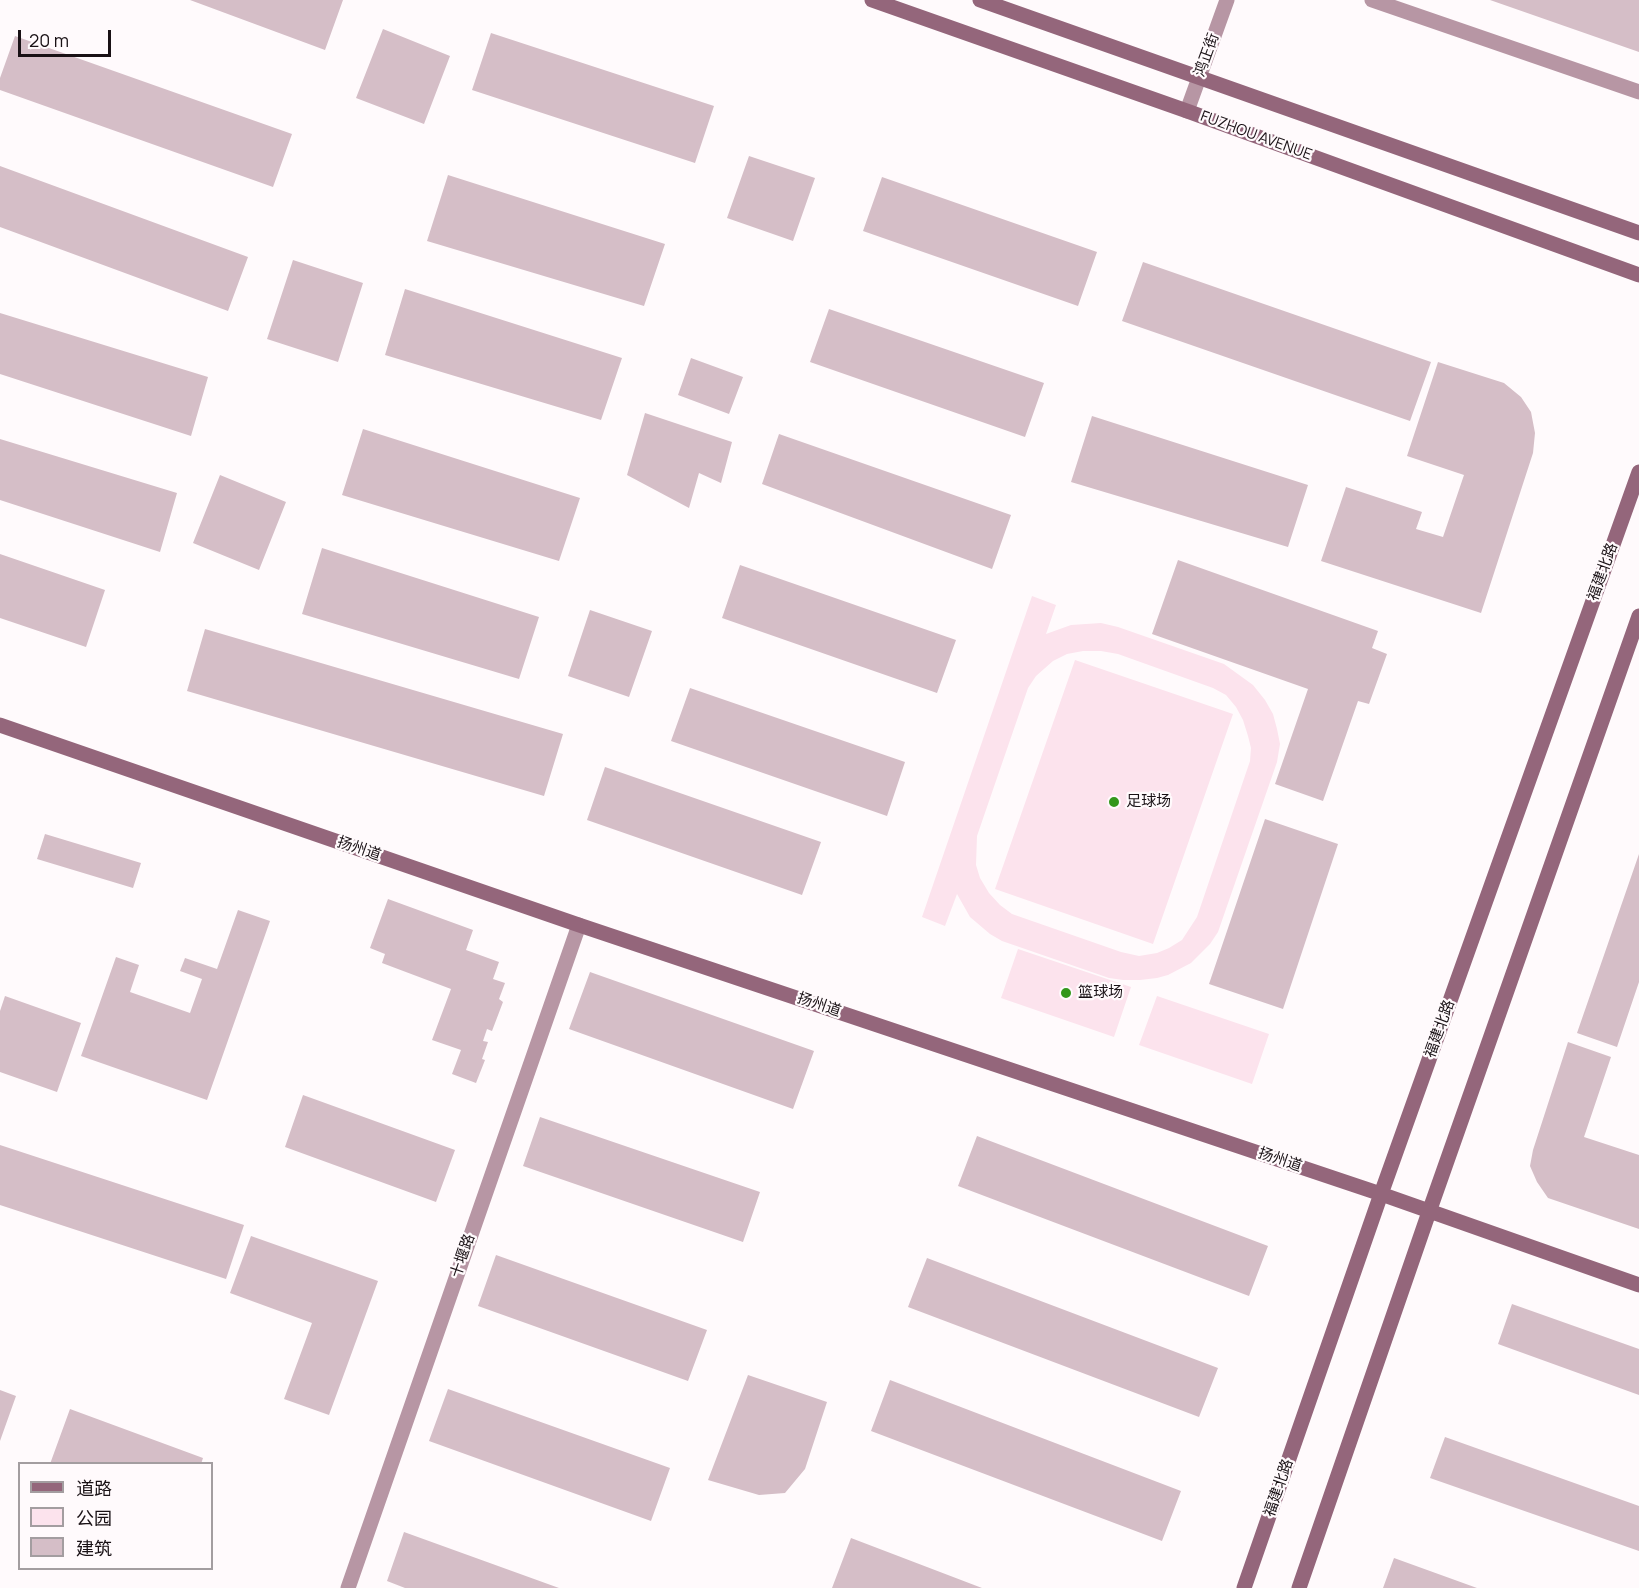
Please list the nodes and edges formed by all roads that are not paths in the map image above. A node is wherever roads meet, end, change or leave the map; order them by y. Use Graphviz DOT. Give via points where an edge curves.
graph roads {
  1 [pos="872,0"];
  2 [pos="980,0"];
  3 [pos="1227,0"];
  4 [pos="1372,0"];
  5 [pos="1199,77"];
  6 [pos="1639,92"];
  7 [pos="1187,111"];
  8 [pos="1639,233"];
  9 [pos="1639,275"];
  10 [pos="1639,472"];
  11 [pos="1639,616"];
  12 [pos="0,725"];
  13 [pos="579,925"];
  14 [pos="1381,1194"];
  15 [pos="1429,1212"];
  16 [pos="1639,1285"];
  17 [pos="348,1588"];
  18 [pos="1244,1588"];
  19 [pos="1299,1588"];
  1 -- 7 [label="street, FUZHOU AVENUE"];
  2 -- 5 [label="street"];
  3 -- 5 [label="street, 鸿正街"];
  4 -- 6 [label="street"];
  5 -- 7 [label="street, 鸿正街"];
  5 -- 8 [label="street"];
  7 -- 9 [label="street, FUZHOU AVENUE"];
  10 -- 14 [label="street, 福建北路"];
  11 -- 15 [label="street"];
  12 -- 13 [label="street, 扬州道"];
  13 -- 14 [label="street, 扬州道"];
  13 -- 17 [label="street, 十堰路"];
  14 -- 15 [label="street, 扬州道"];
  14 -- 18 [label="street, 福建北路"];
  15 -- 16 [label="street, 扬州道"];
  15 -- 19 [label="street"];
}
